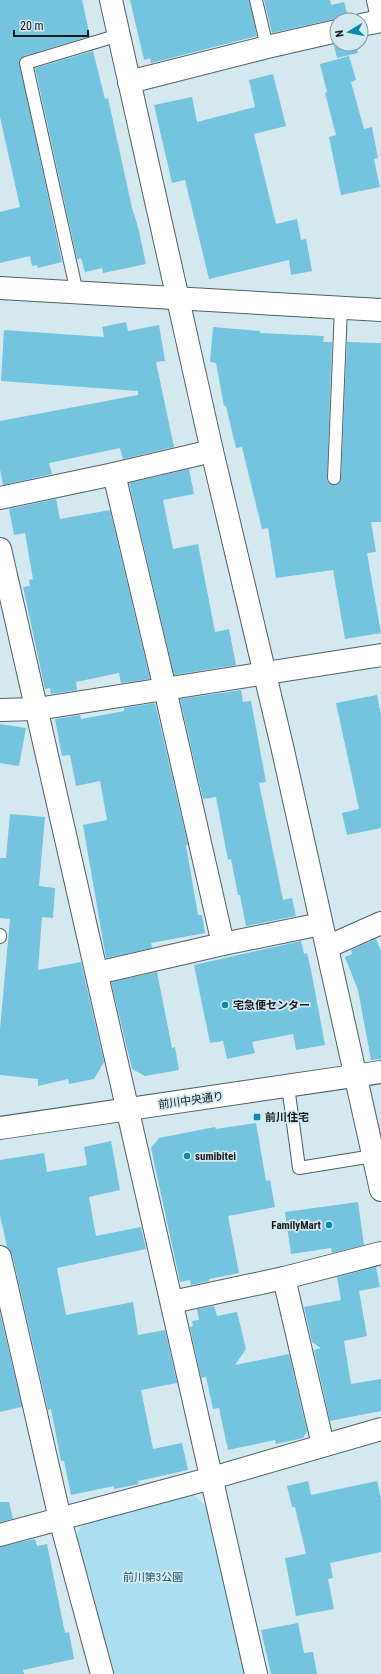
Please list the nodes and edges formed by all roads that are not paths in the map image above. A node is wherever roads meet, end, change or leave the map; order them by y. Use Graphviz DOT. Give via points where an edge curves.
graph roads {
  1 [pos="111,0"];
  2 [pos="256,0"];
  3 [pos="378,0"];
  4 [pos="381,14"];
  5 [pos="381,21"];
  6 [pos="369,23"];
  7 [pos="329,33"];
  8 [pos="119,35"];
  9 [pos="267,47"];
  10 [pos="129,82"];
  11 [pos="0,288"];
  12 [pos="77,293"];
  13 [pos="178,299"];
  14 [pos="341,308"];
  15 [pos="381,310"];
  16 [pos="212,451"];
  17 [pos="114,474"];
  18 [pos="334,478"];
  19 [pos="0,498"];
  20 [pos="0,549"];
  21 [pos="381,656"];
  22 [pos="265,674"];
  23 [pos="165,689"];
  24 [pos="37,709"];
  25 [pos="0,710"];
  26 [pos="381,923"];
  27 [pos="321,924"];
  28 [pos="223,944"];
  29 [pos="327,947"];
  30 [pos="97,974"];
  31 [pos="381,1072"];
  32 [pos="356,1076"];
  33 [pos="288,1086"];
  34 [pos="128,1110"];
  35 [pos="0,1128"];
  36 [pos="374,1156"];
  37 [pos="381,1190"];
  38 [pos="381,1253"];
  39 [pos="0,1257"];
  40 [pos="284,1278"];
  41 [pos="4,1297"];
  42 [pos="172,1302"];
  43 [pos="381,1429"];
  44 [pos="322,1445"];
  45 [pos="212,1478"];
  46 [pos="60,1519"];
  47 [pos="0,1535"];
  48 [pos="102,1674"];
  49 [pos="256,1674"];
  1 -- 8 [label="street"];
  2 -- 9 [label="lane"];
  3 -- 4 [label="street"];
  5 -- 6 [label="street"];
  7 -- 9 [label="street"];
  8 -- 10 [label="street"];
  8 -- 12 [label="lane" via="26,63"];
  9 -- 10 [label="street"];
  10 -- 13 [label="street"];
  11 -- 12 [label="street"];
  12 -- 13 [label="street"];
  13 -- 14 [label="street"];
  13 -- 16 [label="street"];
  14 -- 15 [label="street"];
  14 -- 18 [label="lane"];
  16 -- 17 [label="street"];
  16 -- 22 [label="street"];
  17 -- 19 [label="street"];
  17 -- 23 [label="street"];
  20 -- 24 [label="street"];
  21 -- 22 [label="street"];
  22 -- 23 [label="street"];
  22 -- 27 [label="street"];
  23 -- 24 [label="street"];
  23 -- 28 [label="street"];
  24 -- 25 [label="street"];
  24 -- 30 [label="street"];
  26 -- 29 [label="street"];
  27 -- 28 [label="street"];
  27 -- 29 [label="street"];
  28 -- 30 [label="street"];
  29 -- 32 [label="street"];
  30 -- 34 [label="street"];
  31 -- 32 [label="street, 前川中央通り"];
  32 -- 33 [label="street, 前川中央通り"];
  32 -- 36 [label="street"];
  33 -- 34 [label="street, 前川中央通り"];
  33 -- 36 [label="lane" via="299,1168"];
  34 -- 35 [label="street, 前川中央通り"];
  34 -- 42 [label="street"];
  36 -- 37 [label="street"];
  38 -- 40 [label="street"];
  39 -- 41 [label="street"];
  40 -- 42 [label="street"];
  40 -- 44 [label="street"];
  41 -- 46 [label="street"];
  42 -- 45 [label="street"];
  43 -- 44 [label="street"];
  44 -- 45 [label="street"];
  45 -- 46 [label="street"];
  45 -- 49 [label="street"];
  46 -- 47 [label="street"];
  46 -- 48 [label="street"];
}
